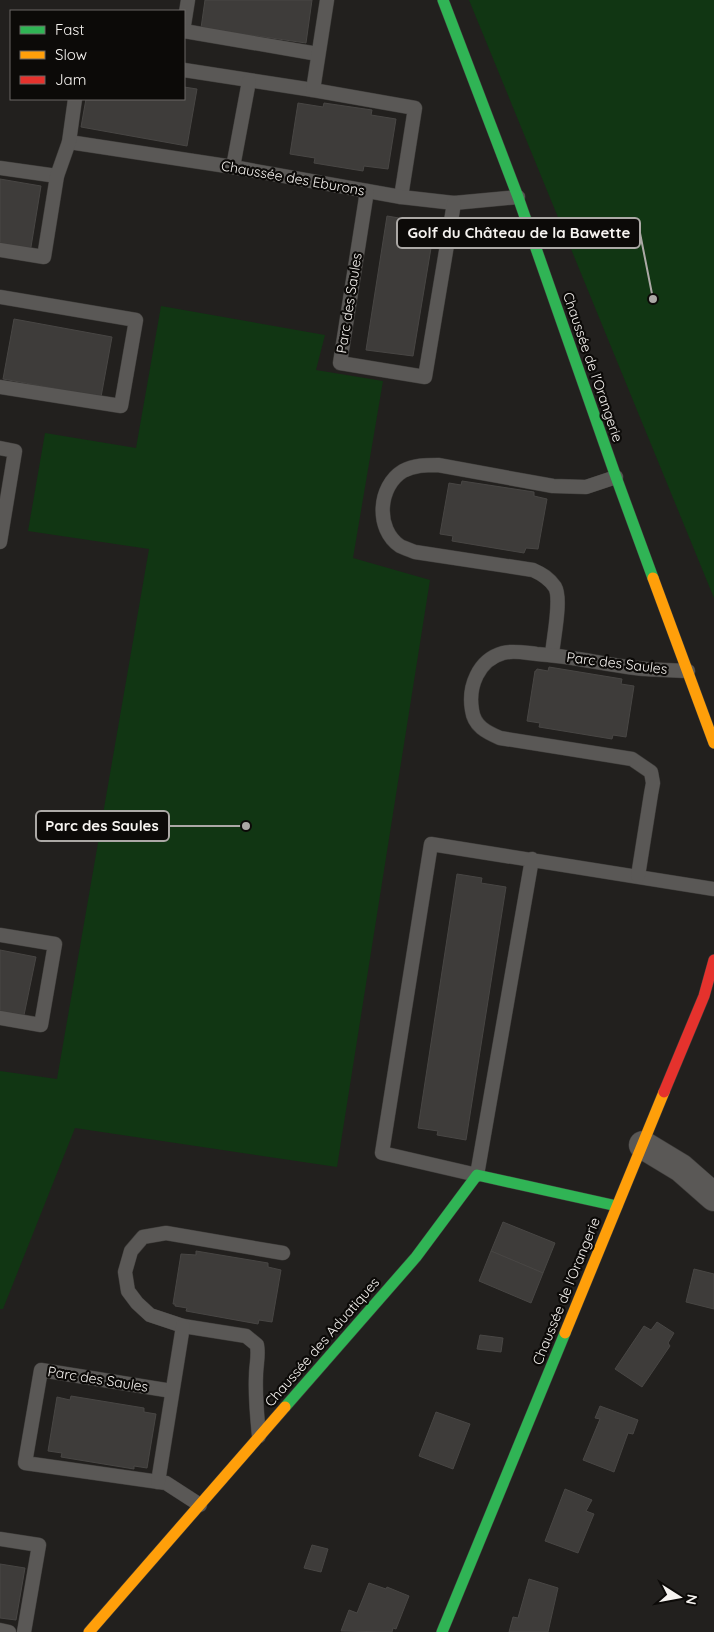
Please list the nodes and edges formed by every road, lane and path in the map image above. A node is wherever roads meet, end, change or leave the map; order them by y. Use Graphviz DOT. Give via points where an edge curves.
graph roads {
  1 [pos="188,0"];
  2 [pos="327,0"];
  3 [pos="443,0"];
  4 [pos="185,19"];
  5 [pos="185,31"];
  6 [pos="318,54"];
  7 [pos="185,70"];
  8 [pos="249,80"];
  9 [pos="312,90"];
  10 [pos="75,100"];
  11 [pos="69,142"];
  12 [pos="233,167"];
  13 [pos="0,168"];
  14 [pos="57,176"];
  15 [pos="366,191"];
  16 [pos="401,197"];
  17 [pos="518,197"];
  18 [pos="454,203"];
  19 [pos="0,250"];
  20 [pos="0,297"];
  21 [pos="0,387"];
  22 [pos="0,448"];
  23 [pos="616,477"];
  24 [pos="0,542"];
  25 [pos="552,655"];
  26 [pos="688,671"];
  27 [pos="714,743"];
  28 [pos="532,859"];
  29 [pos="638,876"];
  30 [pos="714,889"];
  31 [pos="0,935"];
  32 [pos="714,960"];
  33 [pos="0,1018"];
  34 [pos="643,1145"];
  35 [pos="477,1175"];
  36 [pos="714,1197"];
  37 [pos="617,1206"];
  38 [pos="283,1253"];
  39 [pos="183,1326"];
  40 [pos="172,1391"];
  41 [pos="259,1438"];
  42 [pos="158,1482"];
  43 [pos="200,1505"];
  44 [pos="0,1539"];
  45 [pos="0,1630"];
  46 [pos="9,1632"];
  47 [pos="24,1632"];
  48 [pos="89,1632"];
  49 [pos="442,1632"];
  1 -- 4 [label="lane"];
  2 -- 6 [label="lane"];
  3 -- 17 [label="street, Chaussée de l'Orangerie"];
  5 -- 6 [label="lane"];
  6 -- 9 [label="lane"];
  7 -- 8 [label="lane"];
  8 -- 9 [label="lane"];
  8 -- 12 [label="lane"];
  9 -- 16 [label="lane" via="415,108"];
  10 -- 11 [label="lane"];
  11 -- 12 [label="lane, Chaussée des Eburons"];
  11 -- 14 [label="lane"];
  12 -- 15 [label="lane, Chaussée des Eburons"];
  13 -- 14 [label="lane"];
  14 -- 19 [label="lane" via="44,257"];
  15 -- 16 [label="lane, Chaussée des Eburons"];
  15 -- 18 [label="lane, Parc des Saules" via="340,363 426,376"];
  16 -- 18 [label="lane, Chaussée des Eburons"];
  17 -- 18 [label="lane, Chaussée des Eburons"];
  17 -- 23 [label="street, Chaussée de l'Orangerie"];
  20 -- 21 [label="lane" via="136,320 121,406"];
  22 -- 24 [label="lane" via="15,451"];
  23 -- 25 [label="lane" via="586,486 553,486 438,465 421,465 396,476 384,498 385,525 400,545 415,552 533,570 545,576 556,588 557,598"];
  23 -- 26 [label="street, Chaussée de l'Orangerie"];
  25 -- 26 [label="lane, Parc des Saules" via="637,668"];
  25 -- 29 [label="lane, Parc des Saules" via="514,652 492,658 475,676 470,692 472,715 479,727 500,738 632,759 651,772 652,794"];
  26 -- 27 [label="street, Chaussée de l'Orangerie"];
  28 -- 29 [label="lane"];
  28 -- 35 [label="lane"];
  28 -- 35 [label="lane" via="431,844 382,1153"];
  29 -- 30 [label="lane"];
  31 -- 33 [label="lane" via="55,944 41,1025"];
  32 -- 34 [label="street, Chaussée de l'Orangerie" via="704,996"];
  34 -- 36 [label="street" via="681,1168"];
  34 -- 37 [label="street, Chaussée de l'Orangerie"];
  35 -- 37 [label="street"];
  35 -- 41 [label="street, Chaussée des Aduatiques" via="416,1257"];
  37 -- 49 [label="street, Chaussée de l'Orangerie"];
  38 -- 39 [label="lane" via="166,1233 143,1237 131,1251 125,1272 128,1291 150,1315"];
  39 -- 40 [label="lane"];
  39 -- 41 [label="lane" via="246,1336 258,1345 256,1400"];
  40 -- 42 [label="lane"];
  40 -- 42 [label="lane, Parc des Saules" via="41,1370 24,1463"];
  41 -- 43 [label="street, Chaussée des Aduatiques"];
  42 -- 43 [label="lane, Parc des Saules" via="166,1482"];
  43 -- 48 [label="street, Chaussée des Aduatiques"];
  44 -- 47 [label="lane" via="39,1545"];
  45 -- 46 [label="lane"];
}
